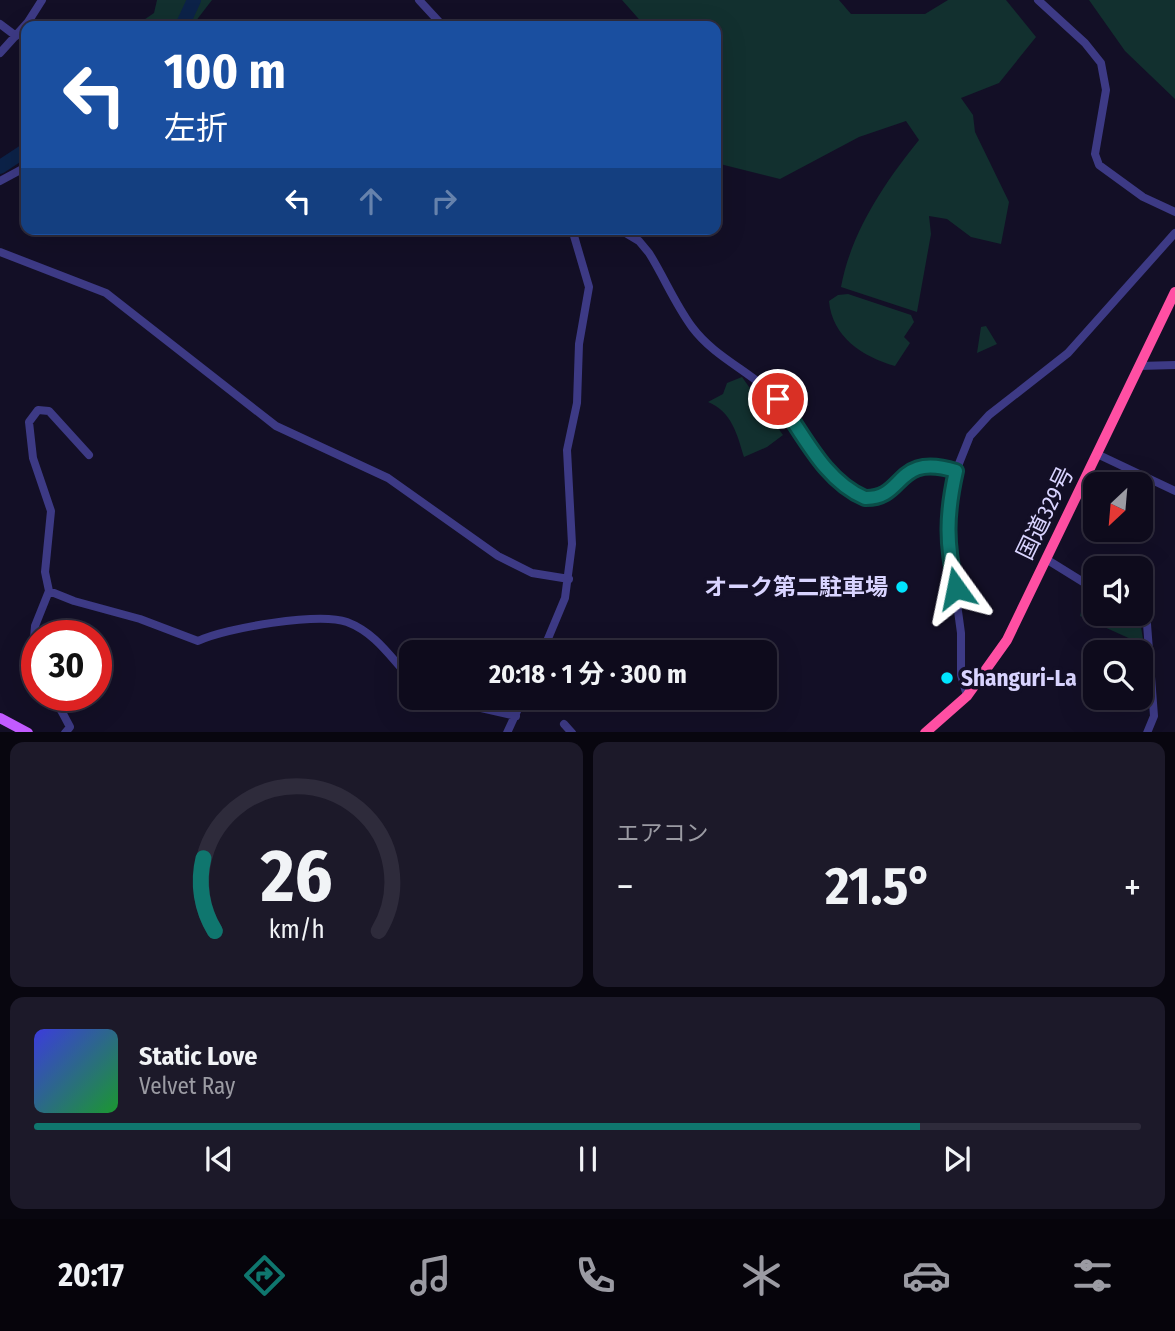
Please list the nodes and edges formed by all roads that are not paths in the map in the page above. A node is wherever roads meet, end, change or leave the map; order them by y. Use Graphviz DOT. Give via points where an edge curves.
graph roads {
  1 [pos="42,0"];
  2 [pos="419,0"];
  3 [pos="1038,0"];
  4 [pos="27,21"];
  5 [pos="438,21"];
  6 [pos="0,24"];
  7 [pos="21,29"];
  8 [pos="16,36"];
  9 [pos="0,53"];
  10 [pos="21,170"];
  11 [pos="0,181"];
  12 [pos="1175,212"];
  13 [pos="1175,233"];
  14 [pos="574,235"];
  15 [pos="629,235"];
  16 [pos="0,252"];
  17 [pos="1175,292"];
  18 [pos="1175,365"];
  19 [pos="1139,366"];
  20 [pos="1097,454"];
  21 [pos="89,455"];
  22 [pos="956,471"];
  23 [pos="1175,491"];
  24 [pos="1046,559"];
  25 [pos="569,579"];
  26 [pos="1083,582"];
  27 [pos="49,591"];
  28 [pos="37,620"];
  29 [pos="1147,626"];
  30 [pos="547,640"];
  31 [pos="399,664"];
  32 [pos="967,696"];
  33 [pos="490,710"];
  34 [pos="518,710"];
  35 [pos="62,711"];
  36 [pos="516,716"];
  37 [pos="0,718"];
  38 [pos="564,724"];
  39 [pos="26,732"];
  40 [pos="66,732"];
  41 [pos="508,732"];
  42 [pos="571,732"];
  43 [pos="926,732"];
  44 [pos="1147,732"];
  1 -- 4 [label="street"];
  2 -- 5 [label="street"];
  3 -- 12 [label="street" via="1101,63 1106,90 1095,154 1099,164 1143,197"];
  6 -- 8 [label="street"];
  7 -- 8 [label="street"];
  8 -- 9 [label="street"];
  10 -- 11 [label="street"];
  13 -- 22 [label="street" via="1068,353 974,429"];
  14 -- 25 [label="street" via="589,287 579,344 577,403 567,450 572,544"];
  15 -- 22 [label="street" via="649,253 698,335 778,399 817,456 856,494 880,496 925,464"];
  16 -- 25 [label="street" via="106,293 276,426 388,478 498,556 532,573"];
  17 -- 19 [label="highway, 国道329号"];
  18 -- 19 [label="street"];
  19 -- 20 [label="highway, 国道329号"];
  20 -- 23 [label="street"];
  20 -- 24 [label="highway, 国道329号"];
  21 -- 27 [label="street" via="49,411 38,410 29,422 33,458 51,511 45,572"];
  22 -- 32 [label="street" via="947,547"];
  24 -- 26 [label="street"];
  24 -- 32 [label="highway, 国道329号" via="1007,640"];
  25 -- 30 [label="street"];
  27 -- 28 [label="street"];
  27 -- 31 [label="street" via="198,641 251,626 327,619 346,622 385,646"];
  29 -- 44 [label="street" via="1154,716"];
  32 -- 43 [label="highway, 国道329号"];
  33 -- 36 [label="street"];
  34 -- 36 [label="street"];
  35 -- 40 [label="street" via="70,727"];
  36 -- 41 [label="street"];
  37 -- 39 [label="main road"];
  38 -- 42 [label="street"];
}
